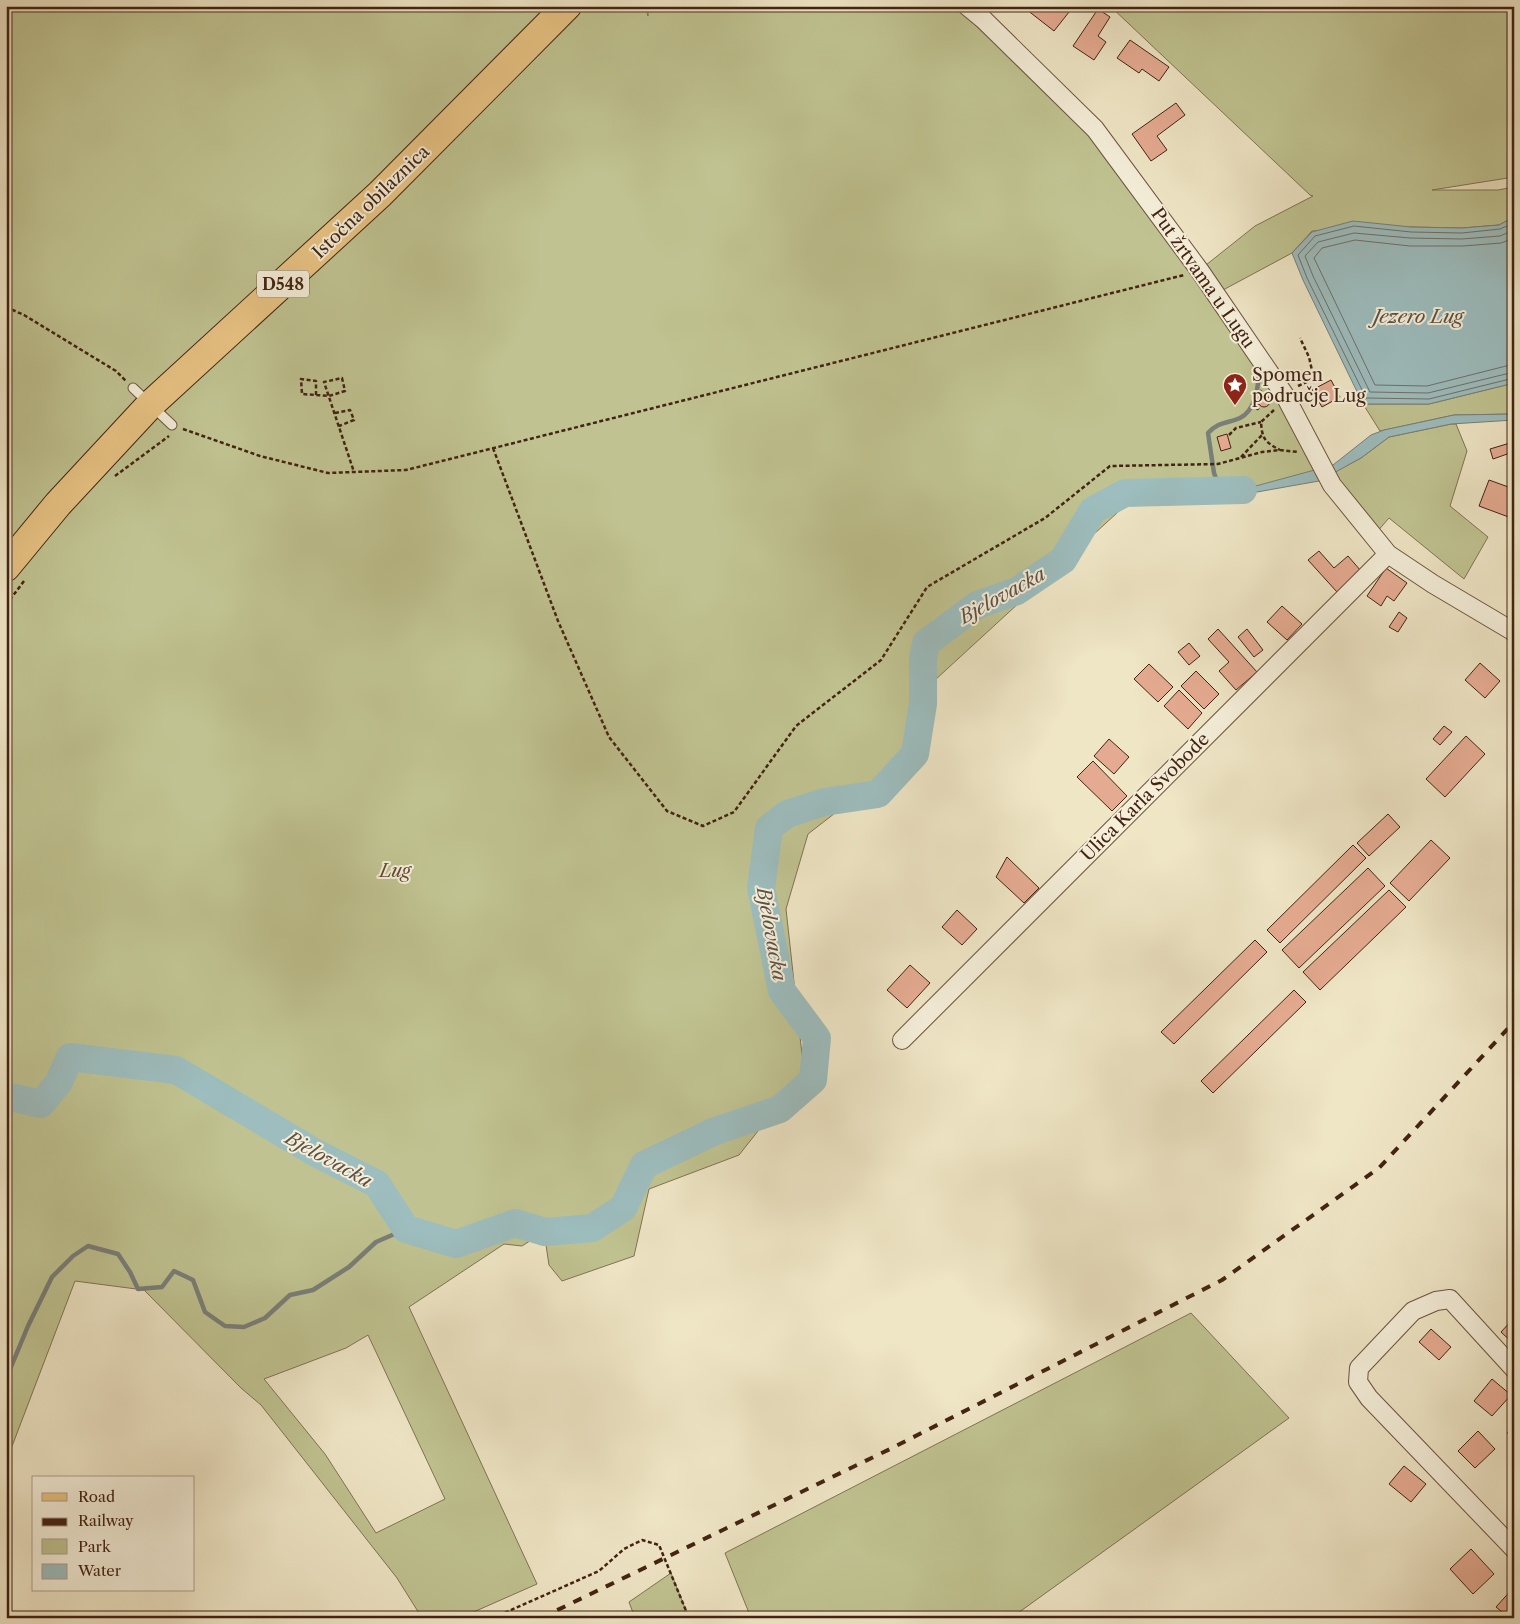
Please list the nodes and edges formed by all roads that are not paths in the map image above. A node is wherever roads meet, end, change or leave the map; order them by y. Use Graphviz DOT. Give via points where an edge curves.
graph roads {
  1 [pos="567,6"];
  2 [pos="967,6"];
  3 [pos="141,397"];
  4 [pos="176,426"];
  5 [pos="1388,554"];
  6 [pos="17,571"];
  7 [pos="1514,632"];
  8 [pos="902,1040"];
  9 [pos="1514,1369"];
  10 [pos="1514,1549"];
  1 -- 3 [label="main road, Istočna obilaznica / D548" via="380,194"];
  2 -- 5 [label="street, Put žrtvama u Lugu" via="1095,129 1200,271 1285,396 1332,484"];
  3 -- 4 [label="lane"];
  3 -- 6 [label="main road, Istočna obilaznica / D548" via="58,504"];
  5 -- 7 [label="street, Put žrtvama u Lugu"];
  5 -- 8 [label="street, Ulica Karla Svobode"];
  9 -- 10 [label="street" via="1450,1299 1413,1311 1359,1368 1358,1382 1369,1398"];
}
